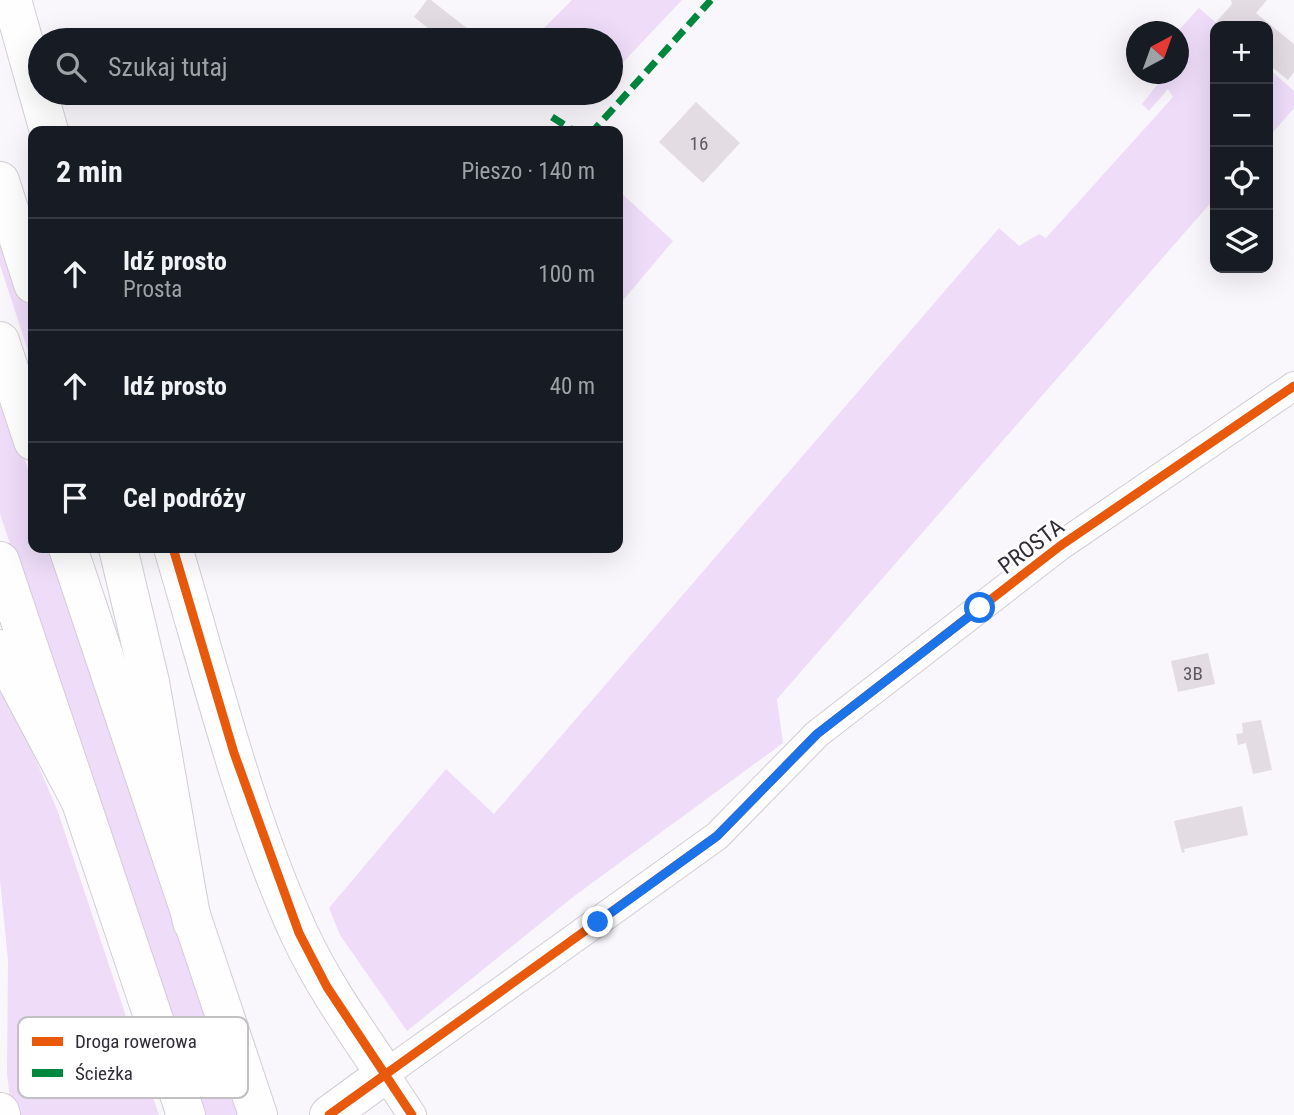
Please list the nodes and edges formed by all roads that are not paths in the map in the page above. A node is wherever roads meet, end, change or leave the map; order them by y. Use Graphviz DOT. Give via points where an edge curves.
graph roads {
  1 [pos="12,0"];
  2 [pos="28,57"];
  3 [pos="42,105"];
  4 [pos="48,126"];
  5 [pos="0,181"];
  6 [pos="28,268"];
  7 [pos="0,341"];
  8 [pos="1294,386"];
  9 [pos="28,426"];
  10 [pos="70,553"];
  11 [pos="119,553"];
  12 [pos="174,553"];
  13 [pos="0,561"];
  14 [pos="0,649"];
  15 [pos="80,800"];
  16 [pos="192,922"];
  17 [pos="153,1017"];
  18 [pos="224,1017"];
  19 [pos="385,1074"];
  20 [pos="248,1086"];
  21 [pos="180,1098"];
  22 [pos="186,1115"];
  23 [pos="258,1115"];
  24 [pos="329,1115"];
  25 [pos="412,1115"];
  1 -- 2 [label="main road"];
  3 -- 4 [label="main road"];
  5 -- 6 [label="main road"];
  7 -- 9 [label="main road"];
  8 -- 19 [label="street, PROSTA" via="1060,546 817,734 705,845"];
  10 -- 16 [label="main road"];
  11 -- 16 [label="main road" via="150,682"];
  12 -- 19 [label="main road" via="234,753 285,899 327,987"];
  13 -- 15 [label="main road"];
  14 -- 15 [label="main road"];
  15 -- 17 [label="main road"];
  16 -- 18 [label="main road"];
  19 -- 24 [label="main road"];
  19 -- 25 [label="street"];
  20 -- 23 [label="main road"];
  21 -- 22 [label="main road"];
}
